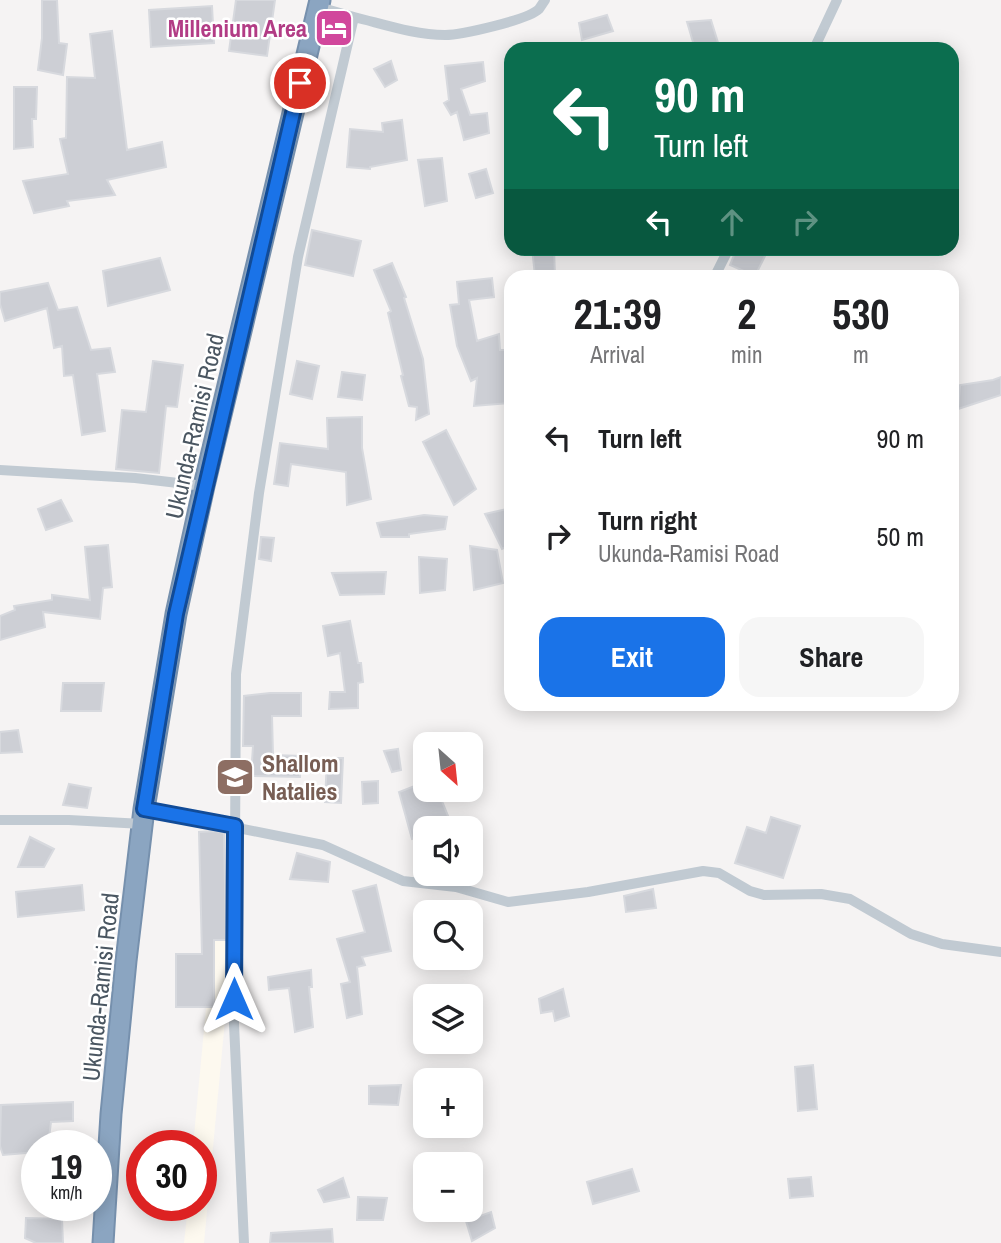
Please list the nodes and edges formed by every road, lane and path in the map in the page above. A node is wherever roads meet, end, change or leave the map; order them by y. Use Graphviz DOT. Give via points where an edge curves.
graph roads {
  1 [pos="545,0"];
  2 [pos="837,0"];
  3 [pos="319,4"];
  4 [pos="354,17"];
  5 [pos="817,42"];
  6 [pos="0,470"];
  7 [pos="204,486"];
  8 [pos="144,816"];
  9 [pos="0,820"];
  10 [pos="235,826"];
  11 [pos="1001,952"];
  12 [pos="103,1243"];
  13 [pos="244,1243"];
  1 -- 4 [label="street" via="528,15 447,35"];
  2 -- 5 [label="street"];
  3 -- 4 [label="street"];
  3 -- 7 [label="highway, Ukunda-Ramisi Road"];
  4 -- 10 [label="street" via="298,257 259,493 236,674"];
  6 -- 7 [label="street"];
  7 -- 8 [label="highway, Ukunda-Ramisi Road" via="176,614"];
  8 -- 9 [label="street"];
  8 -- 10 [label="street"];
  8 -- 12 [label="highway, Ukunda-Ramisi Road" via="110,1114"];
  10 -- 11 [label="street" via="323,845 403,881 456,887 508,902 703,871 719,873 764,895 821,894 850,899 911,934 942,944"];
  10 -- 13 [label="street" via="234,1024"];
}
